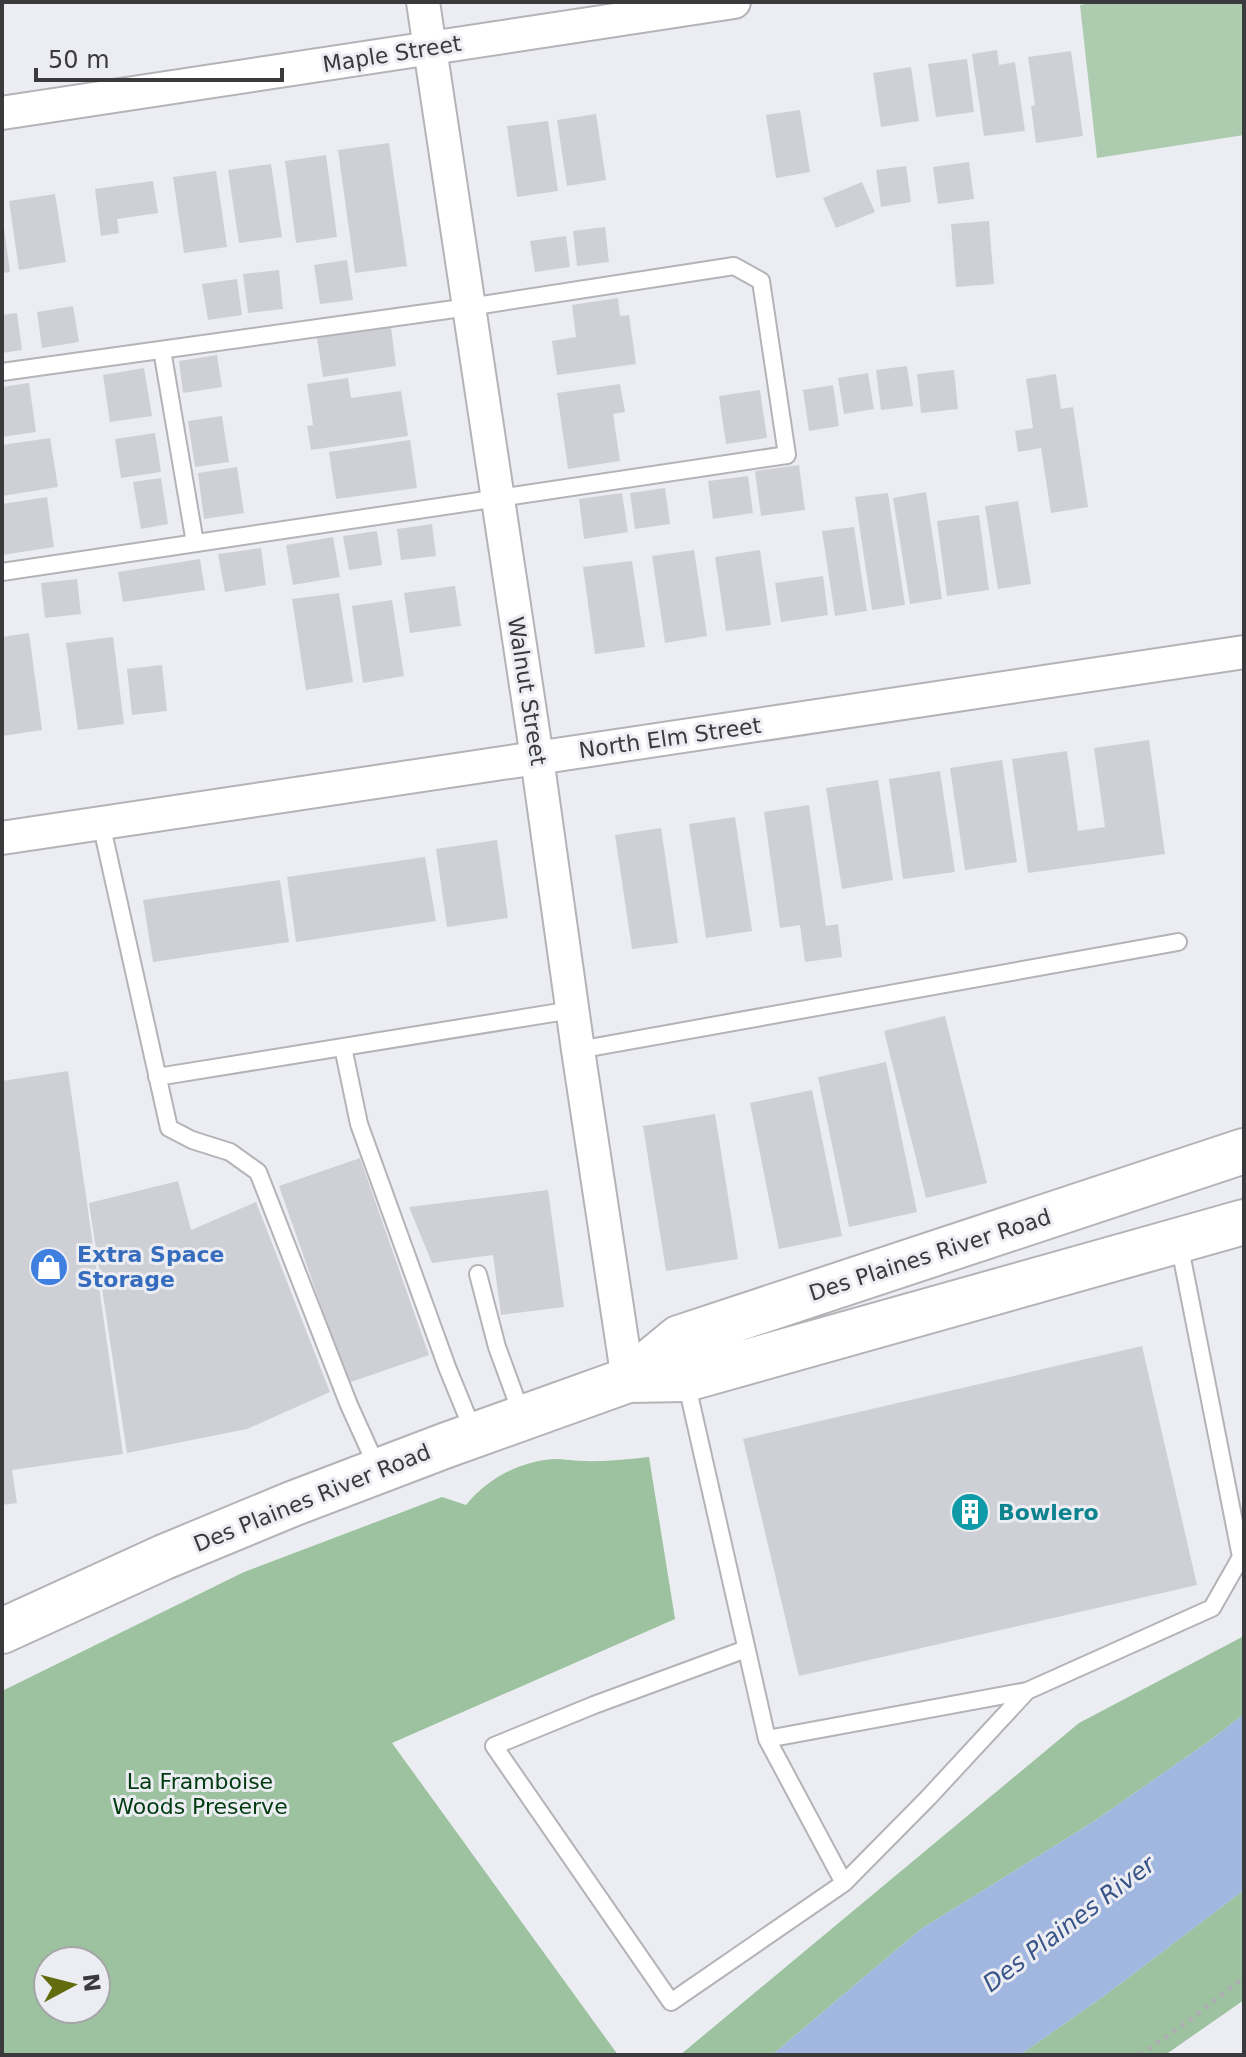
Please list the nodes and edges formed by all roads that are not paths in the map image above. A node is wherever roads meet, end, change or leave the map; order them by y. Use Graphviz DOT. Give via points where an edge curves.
graph roads {
  1 [pos="423,2"];
  2 [pos="734,2"];
  3 [pos="430,48"];
  4 [pos="2,113"];
  5 [pos="469,307"];
  6 [pos="162,350"];
  7 [pos="2,372"];
  8 [pos="498,498"];
  9 [pos="195,543"];
  10 [pos="2,572"];
  11 [pos="1244,652"];
  12 [pos="537,758"];
  13 [pos="101,823"];
  14 [pos="2,838"];
  15 [pos="1178,942"];
  16 [pos="572,1010"];
  17 [pos="343,1047"];
  18 [pos="578,1050"];
  19 [pos="157,1077"];
  20 [pos="1244,1151"];
  21 [pos="1244,1222"];
  22 [pos="1179,1241"];
  23 [pos="478,1274"];
  24 [pos="686,1379"];
  25 [pos="628,1380"];
  26 [pos="523,1418"];
  27 [pos="475,1435"];
  28 [pos="378,1471"];
  29 [pos="2,1631"];
  30 [pos="746,1649"];
  31 [pos="1027,1691"];
  32 [pos="767,1739"];
  33 [pos="844,1883"];
  1 -- 3 [label="street, Walnut Street"];
  2 -- 3 [label="street, Maple Street"];
  3 -- 4 [label="street, Maple Street"];
  3 -- 5 [label="street, Walnut Street"];
  5 -- 6 [label="lane"];
  5 -- 8 [label="street, Walnut Street"];
  5 -- 8 [label="lane" via="734,266 761,281 768,324 787,455"];
  6 -- 7 [label="lane"];
  6 -- 9 [label="lane"];
  8 -- 9 [label="lane"];
  8 -- 12 [label="street, Walnut Street"];
  9 -- 10 [label="lane"];
  11 -- 12 [label="street, North Elm Street"];
  12 -- 13 [label="street, North Elm Street"];
  12 -- 16 [label="street, Walnut Street"];
  13 -- 14 [label="street, North Elm Street"];
  13 -- 19 [label="lane"];
  15 -- 18 [label="lane"];
  16 -- 17 [label="lane"];
  16 -- 18 [label="street, Walnut Street"];
  17 -- 19 [label="lane"];
  17 -- 27 [label="lane" via="359,1124"];
  18 -- 25 [label="street, Walnut Street"];
  19 -- 28 [label="lane" via="169,1128 230,1152 258,1172"];
  20 -- 25 [label="main road, Des Plaines River Road" via="679,1338"];
  21 -- 22 [label="main road, Des Plaines River Road"];
  22 -- 24 [label="main road, Des Plaines River Road"];
  22 -- 31 [label="lane" via="1241,1557 1212,1608"];
  23 -- 26 [label="lane"];
  24 -- 25 [label="main road, Des Plaines River Road"];
  24 -- 30 [label="lane"];
  25 -- 26 [label="main road, Des Plaines River Road"];
  26 -- 27 [label="main road, Des Plaines River Road"];
  27 -- 28 [label="main road, Des Plaines River Road"];
  28 -- 29 [label="main road, Des Plaines River Road" via="164,1557"];
  30 -- 32 [label="lane"];
  30 -- 33 [label="lane" via="494,1746 671,2002"];
  31 -- 32 [label="lane"];
  31 -- 33 [label="lane"];
  32 -- 33 [label="lane"];
}
